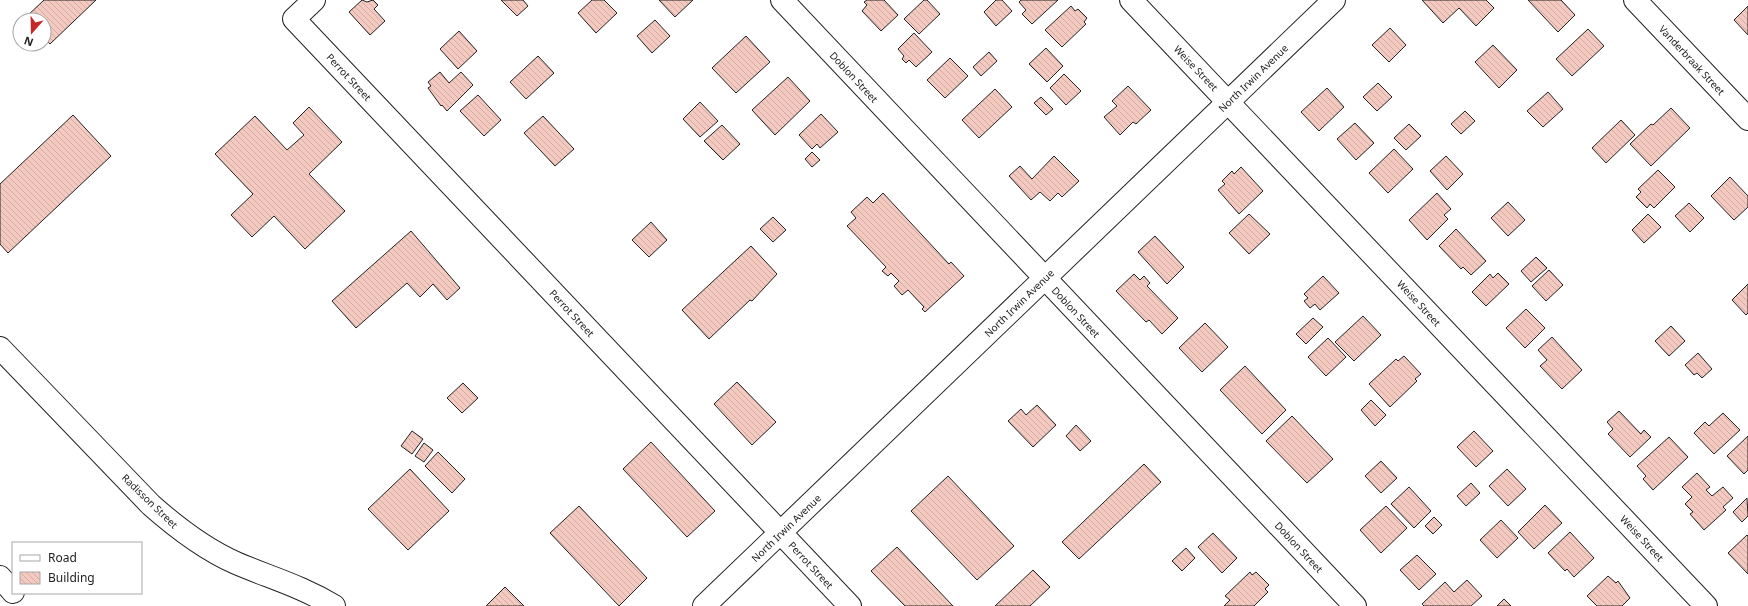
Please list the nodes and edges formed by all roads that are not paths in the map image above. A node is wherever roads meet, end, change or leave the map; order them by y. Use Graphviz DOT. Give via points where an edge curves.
graph roads {
  1 [pos="314,0"];
  2 [pos="782,0"];
  3 [pos="1131,0"];
  4 [pos="1334,0"];
  5 [pos="1635,0"];
  6 [pos="1228,102"];
  7 [pos="1748,119"];
  8 [pos="1045,278"];
  9 [pos="0,348"];
  10 [pos="781,532"];
  11 [pos="0,577"];
  12 [pos="12,590"];
  13 [pos="16,594"];
  14 [pos="26,606"];
  15 [pos="334,606"];
  16 [pos="704,606"];
  17 [pos="850,606"];
  18 [pos="1355,606"];
  19 [pos="1706,606"];
  1 -- 10 [label="main road, Perrot Street" via="294,19"];
  2 -- 8 [label="main road, Doblon Street"];
  3 -- 6 [label="main road, Weise Street"];
  4 -- 6 [label="main road, North Irwin Avenue"];
  5 -- 7 [label="main road, Vanderbraak Street"];
  6 -- 8 [label="main road, North Irwin Avenue"];
  6 -- 19 [label="main road, Weise Street"];
  8 -- 10 [label="main road, North Irwin Avenue"];
  8 -- 18 [label="main road, Doblon Street"];
  9 -- 15 [label="main road, Radisson Street" via="151,505 175,526 236,563 310,592"];
  10 -- 16 [label="main road, North Irwin Avenue"];
  10 -- 17 [label="main road, Perrot Street"];
  11 -- 12 [label="main road"];
  13 -- 14 [label="main road"];
}
